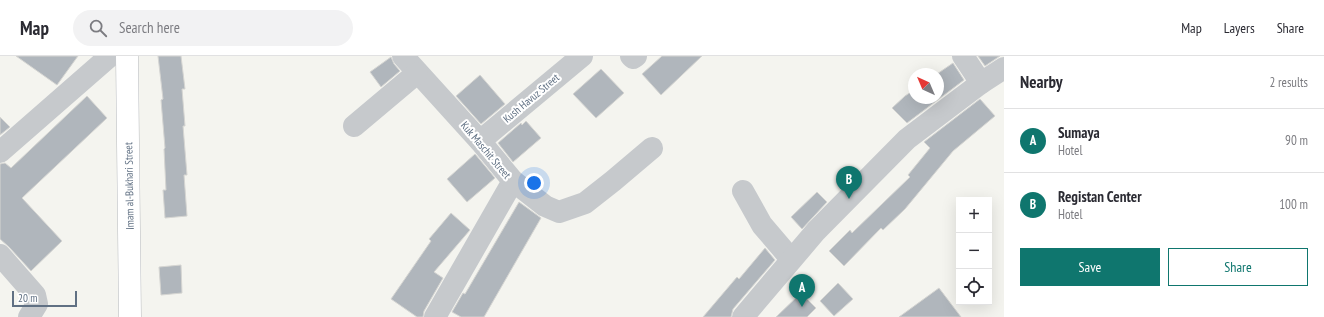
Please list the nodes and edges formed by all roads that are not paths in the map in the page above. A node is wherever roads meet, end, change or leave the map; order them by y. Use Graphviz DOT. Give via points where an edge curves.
graph roads {
  1 [pos="110,56"];
  2 [pos="127,56"];
  3 [pos="403,56"];
  4 [pos="582,56"];
  5 [pos="630,56"];
  6 [pos="636,56"];
  7 [pos="963,56"];
  8 [pos="1004,68"];
  9 [pos="417,73"];
  10 [pos="981,83"];
  11 [pos="354,126"];
  12 [pos="480,141"];
  13 [pos="652,148"];
  14 [pos="0,152"];
  15 [pos="513,181"];
  16 [pos="742,191"];
  17 [pos="0,255"];
  18 [pos="791,258"];
  19 [pos="29,317"];
  20 [pos="130,317"];
  21 [pos="435,317"];
  22 [pos="742,317"];
  1 -- 14 [label="lane"];
  2 -- 20 [label="main road, Imam al-Bukhari Street"];
  3 -- 9 [label="lane, Kuk Maschit Street"];
  4 -- 12 [label="lane, Kush Havuz Street"];
  5 -- 6 [label="lane"];
  7 -- 10 [label="lane"];
  8 -- 10 [label="lane"];
  9 -- 11 [label="lane"];
  9 -- 12 [label="lane, Kuk Maschit Street"];
  10 -- 18 [label="lane" via="907,138"];
  12 -- 15 [label="lane, Kuk Maschit Street"];
  13 -- 15 [label="lane" via="585,203 559,212 545,206"];
  15 -- 21 [label="lane, Kuk Maschit Street"];
  16 -- 18 [label="lane" via="762,225"];
  17 -- 19 [label="lane" via="35,295 37,304"];
  18 -- 22 [label="lane"];
}
